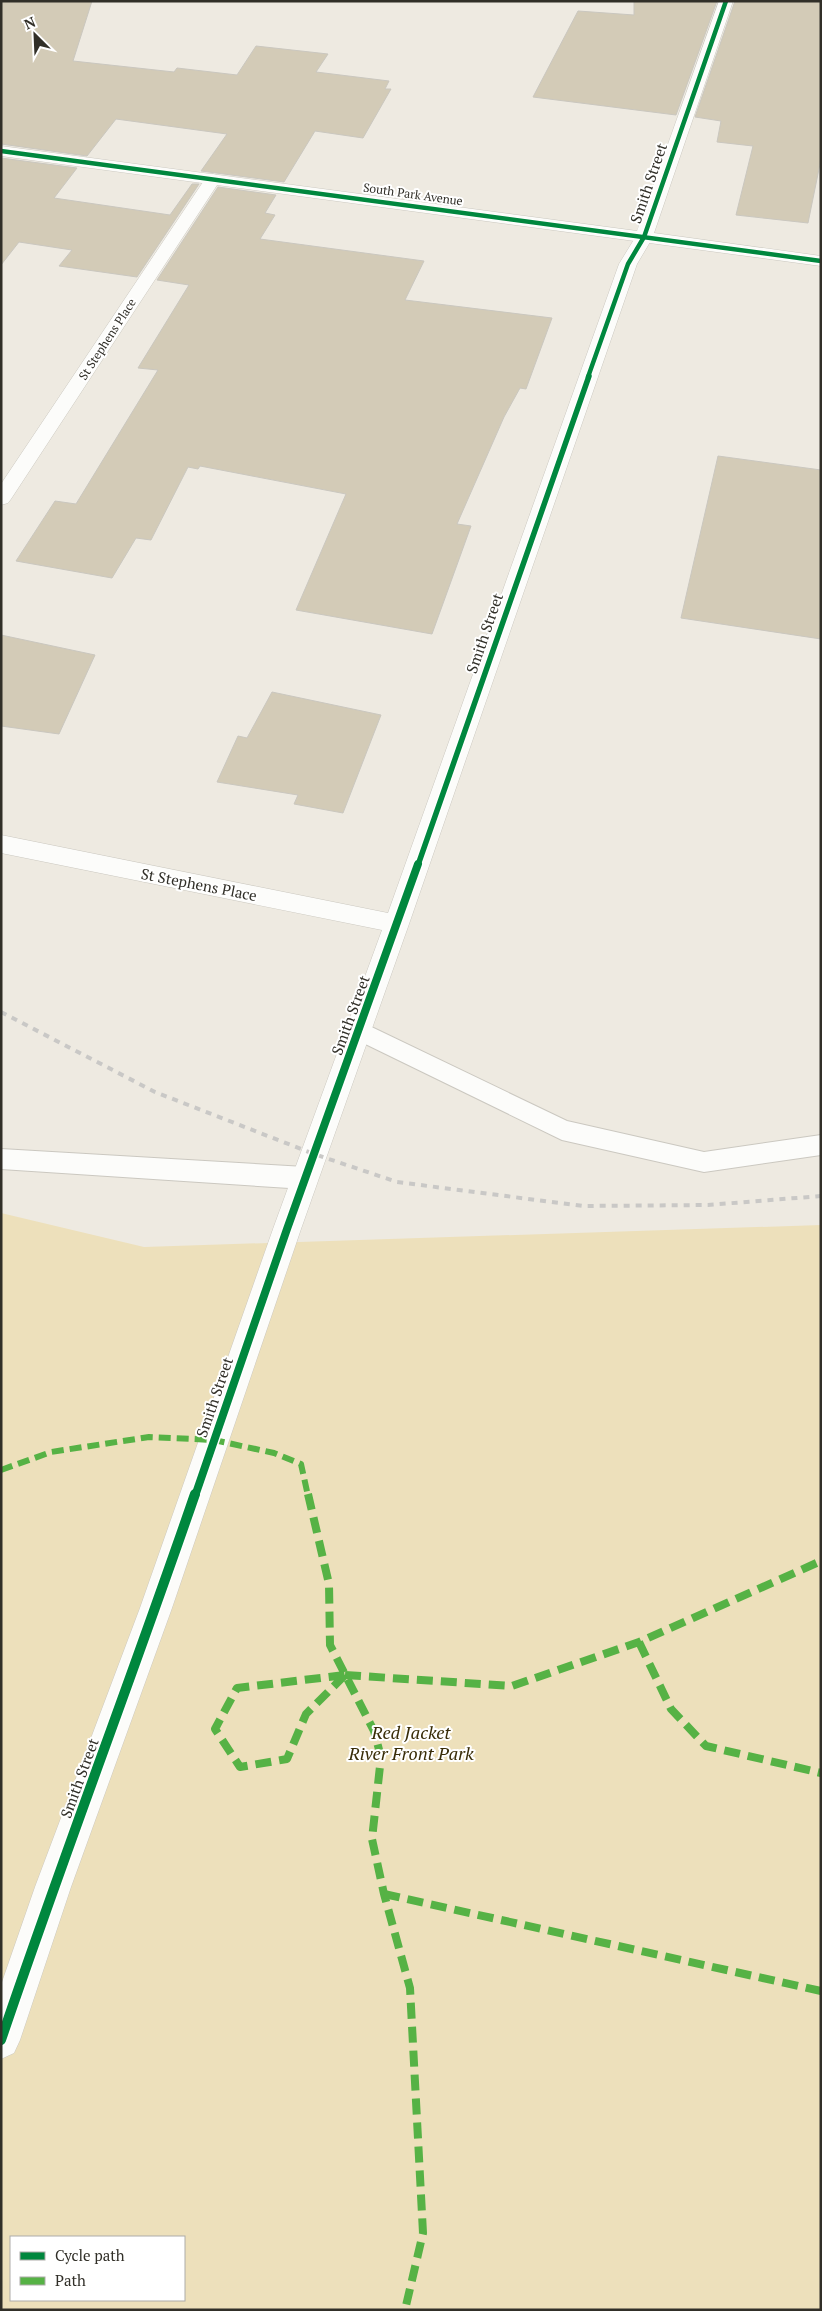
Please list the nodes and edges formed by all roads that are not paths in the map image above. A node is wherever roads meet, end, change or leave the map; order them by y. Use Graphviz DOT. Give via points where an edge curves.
graph roads {
  1 [pos="726,1"];
  2 [pos="1,151"];
  3 [pos="213,179"];
  4 [pos="644,237"];
  5 [pos="821,261"];
  6 [pos="1,499"];
  7 [pos="1,844"];
  8 [pos="397,924"];
  9 [pos="359,1030"];
  10 [pos="821,1145"];
  11 [pos="1,1159"];
  12 [pos="305,1178"];
  13 [pos="1,2040"];
  1 -- 4 [label="street, Smith Street"];
  2 -- 3 [label="street, South Park Avenue"];
  3 -- 4 [label="street, South Park Avenue"];
  3 -- 6 [label="street, St Stephens Place"];
  4 -- 5 [label="street, South Park Avenue"];
  4 -- 8 [label="street, Smith Street" via="628,264"];
  7 -- 8 [label="street, St Stephens Place"];
  8 -- 9 [label="street, Smith Street"];
  9 -- 10 [label="lane" via="562,1130 704,1162"];
  9 -- 12 [label="street, Smith Street"];
  11 -- 12 [label="lane"];
  12 -- 13 [label="street, Smith Street"];
}
